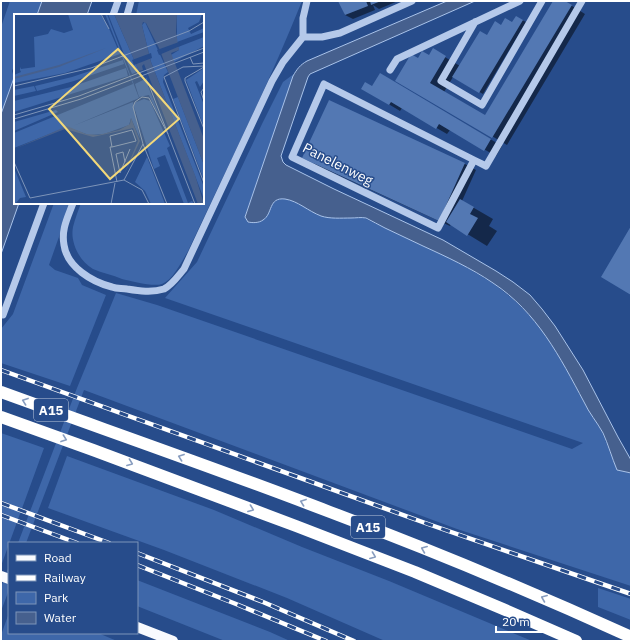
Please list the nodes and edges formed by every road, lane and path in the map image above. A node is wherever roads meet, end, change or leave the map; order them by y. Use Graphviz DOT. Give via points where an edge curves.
graph roads {
  1 [pos="118,1"];
  2 [pos="131,1"];
  3 [pos="307,1"];
  4 [pos="412,1"];
  5 [pos="520,1"];
  6 [pos="542,1"];
  7 [pos="582,1"];
  8 [pos="113,14"];
  9 [pos="127,14"];
  10 [pos="475,22"];
  11 [pos="303,37"];
  12 [pos="390,70"];
  13 [pos="474,160"];
  14 [pos="44,204"];
  15 [pos="73,204"];
  16 [pos="4,315"];
  17 [pos="1,392"];
  18 [pos="1,416"];
  19 [pos="138,627"];
  20 [pos="631,637"];
  21 [pos="173,641"];
  22 [pos="576,641"];
  1 -- 8 [label="street"];
  2 -- 9 [label="street"];
  3 -- 11 [label="street" via="303,18"];
  4 -- 11 [label="street" via="340,33 322,37"];
  5 -- 10 [label="street"];
  6 -- 10 [label="street" via="482,104 441,81"];
  7 -- 13 [label="street, Panelenweg" via="486,166"];
  10 -- 12 [label="street" via="397,58"];
  11 -- 15 [label="street" via="272,81 184,269 174,282 153,291 137,291 113,288 80,272 69,260 64,245 63,229"];
  13 -- 13 [label="street, Panelenweg" via="438,228 292,157 324,84"];
  14 -- 16 [label="street"];
  20 -- 17 [label="highway, A15, one-way" via="419,546"];
  18 -- 22 [label="highway, A15, one-way" via="296,526"];
  19 -- 21 [label="main road"];
}
